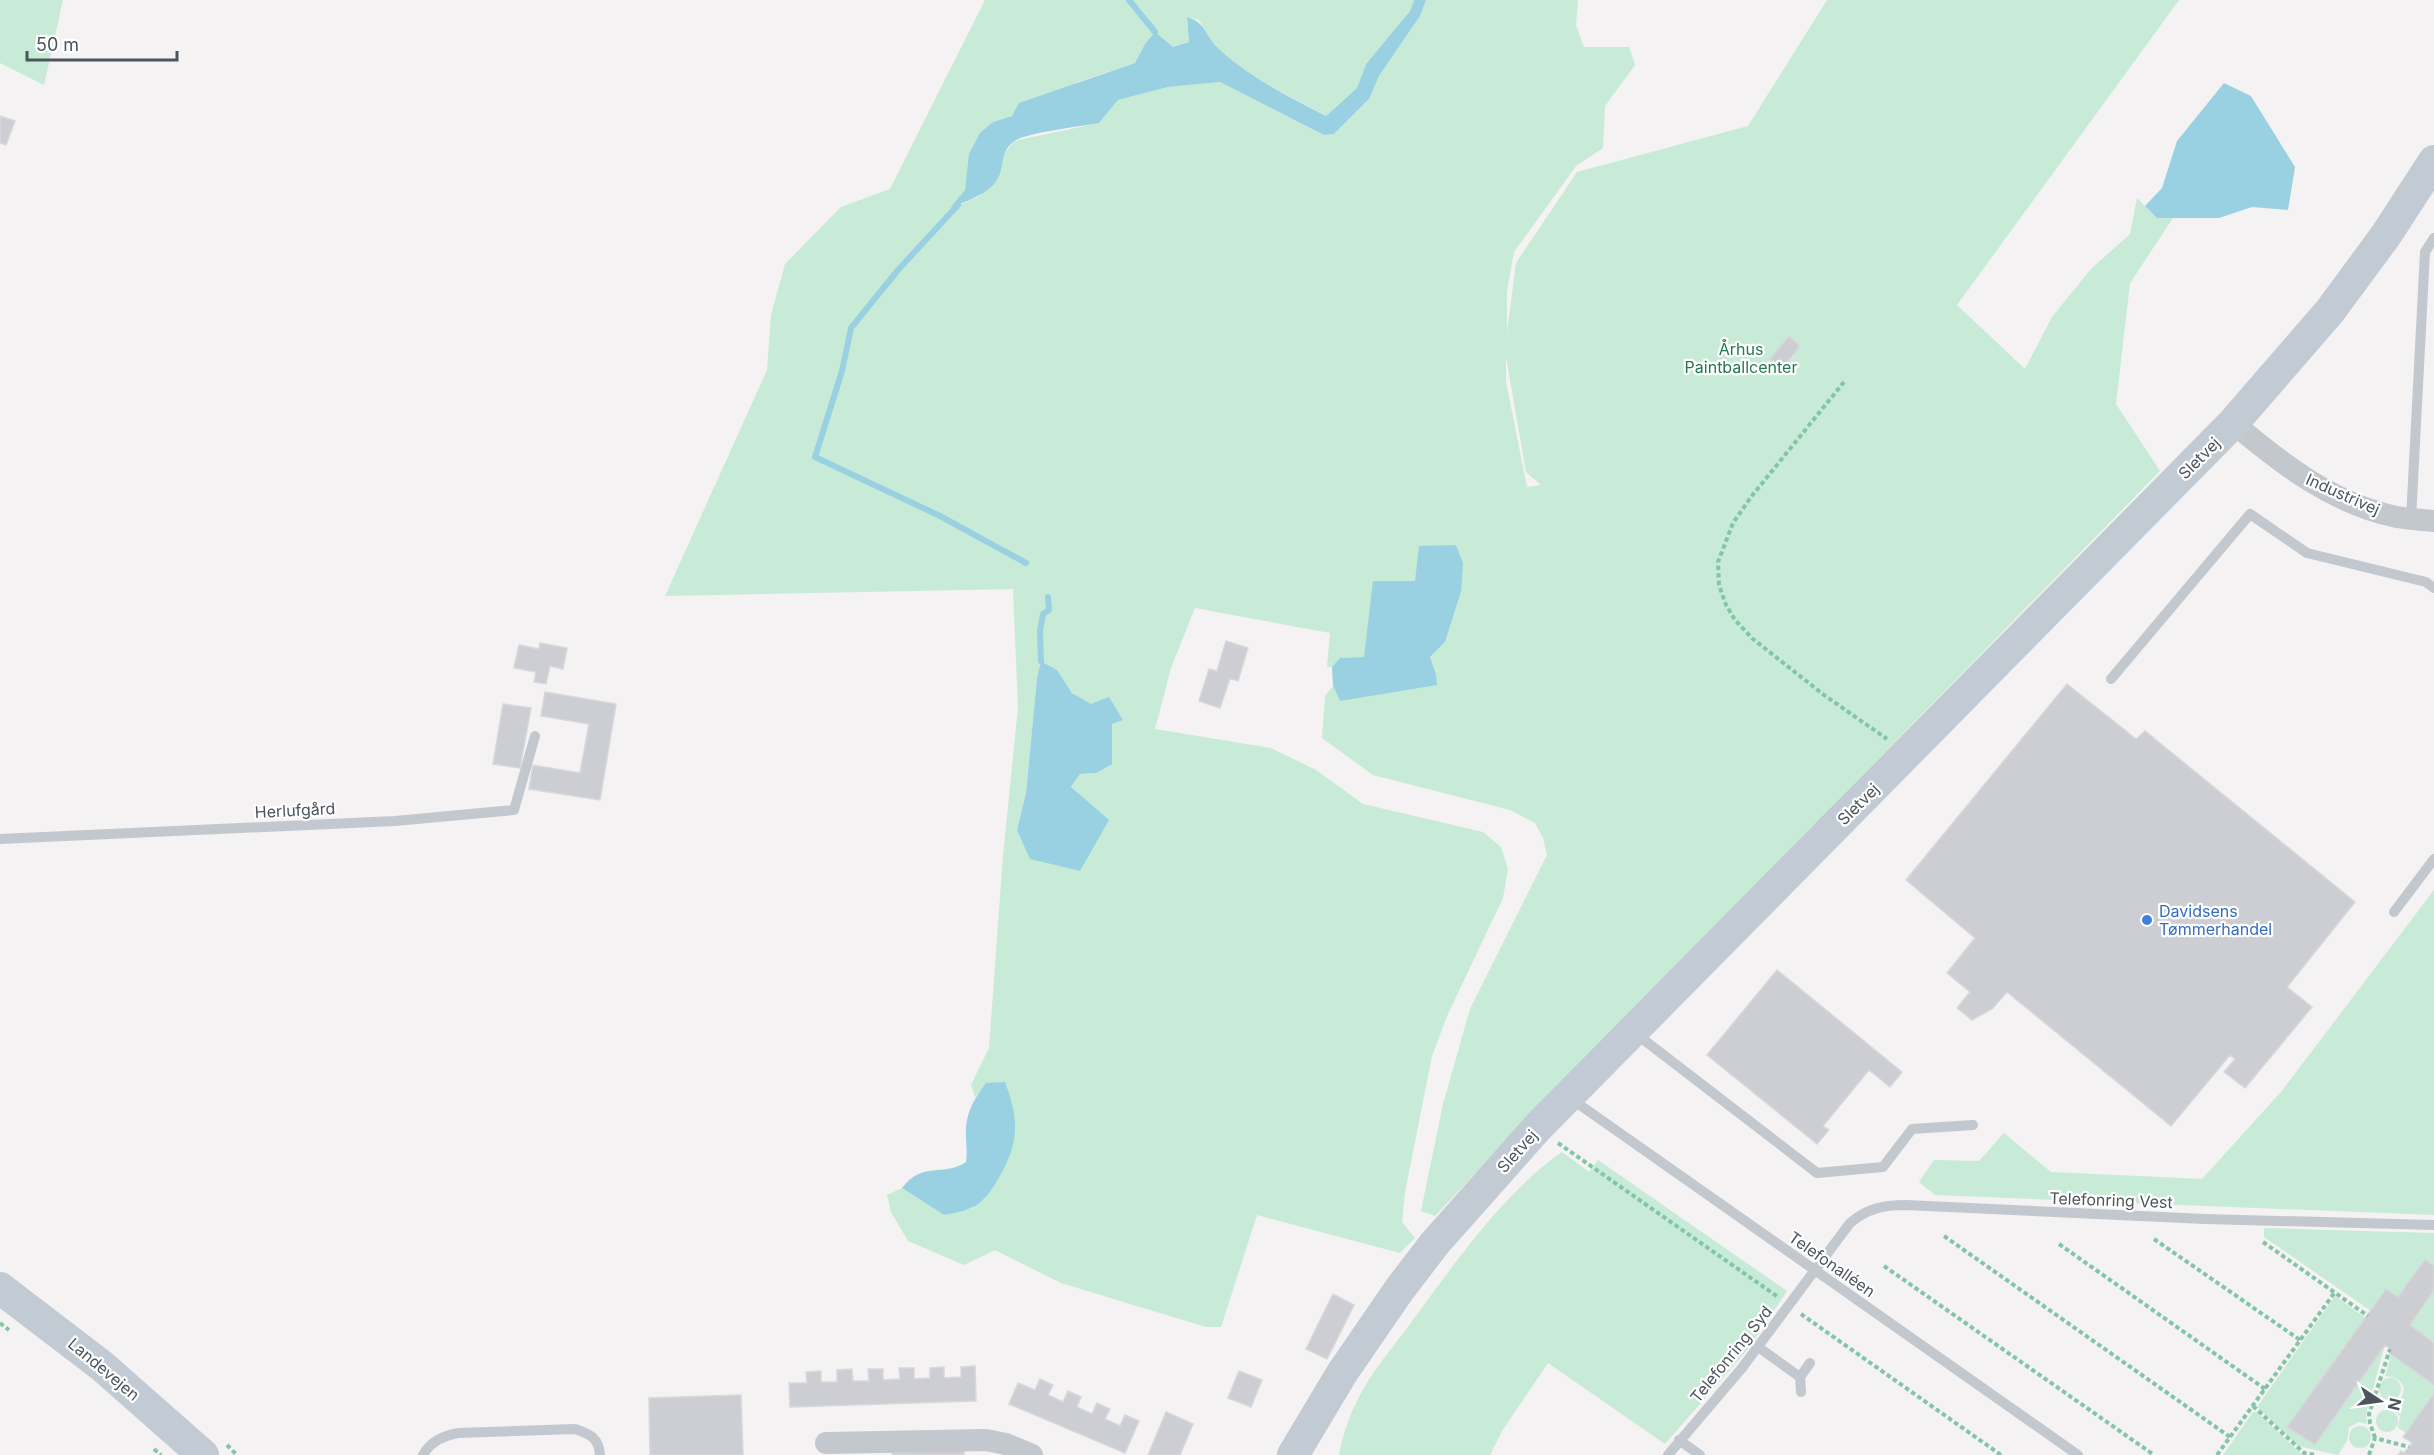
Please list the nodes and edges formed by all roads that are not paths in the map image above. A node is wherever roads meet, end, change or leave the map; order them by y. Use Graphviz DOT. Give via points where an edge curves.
graph roads {
  1 [pos="2434,161"];
  2 [pos="2434,238"];
  3 [pos="2233,423"];
  4 [pos="2411,519"];
  5 [pos="2434,521"];
  6 [pos="2434,588"];
  7 [pos="2111,679"];
  8 [pos="535,736"];
  9 [pos="0,839"];
  10 [pos="2434,859"];
  11 [pos="2394,912"];
  12 [pos="1633,1031"];
  13 [pos="1569,1097"];
  14 [pos="1973,1125"];
  15 [pos="2434,1226"];
  16 [pos="1815,1270"];
  17 [pos="0,1288"];
  18 [pos="1758,1347"];
  19 [pos="1810,1363"];
  20 [pos="1800,1377"];
  21 [pos="1801,1392"];
  22 [pos="1679,1440"];
  23 [pos="826,1443"];
  24 [pos="864,1449"];
  25 [pos="203,1455"];
  26 [pos="423,1455"];
  27 [pos="600,1455"];
  28 [pos="1032,1455"];
  29 [pos="1293,1455"];
  30 [pos="1668,1455"];
  31 [pos="1700,1455"];
  32 [pos="2078,1455"];
  1 -- 3 [label="street, Sletvej" via="2330,311"];
  2 -- 4 [label="lane" via="2425,252"];
  3 -- 4 [label="street, Industrivej" via="2312,483 2358,504"];
  3 -- 12 [label="street, Sletvej"];
  4 -- 5 [label="street, Industrivej"];
  6 -- 7 [label="lane" via="2426,582 2307,553 2250,514"];
  8 -- 9 [label="lane, Herlufgård" via="514,810 395,821"];
  10 -- 11 [label="lane"];
  12 -- 13 [label="street, Sletvej"];
  12 -- 14 [label="lane" via="1817,1173 1883,1167 1912,1128"];
  13 -- 16 [label="lane, Telefonalléen"];
  13 -- 29 [label="street, Sletvej" via="1435,1243 1342,1372"];
  15 -- 16 [label="lane, Telefonring Vest" via="1887,1205 1873,1208 1850,1223"];
  16 -- 18 [label="lane, Telefonring Syd"];
  16 -- 32 [label="lane, Telefonalléen"];
  17 -- 25 [label="street, Landevejen" via="102,1366"];
  18 -- 20 [label="lane"];
  18 -- 22 [label="lane, Telefonring Syd"];
  19 -- 20 [label="lane"];
  20 -- 21 [label="lane"];
  22 -- 30 [label="lane, Telefonring Syd"];
  22 -- 31 [label="lane"];
  23 -- 24 [label="street"];
  24 -- 28 [label="street" via="986,1440"];
  26 -- 27 [label="lane" via="442,1436 458,1432 575,1429 590,1434 599,1445"];
}
